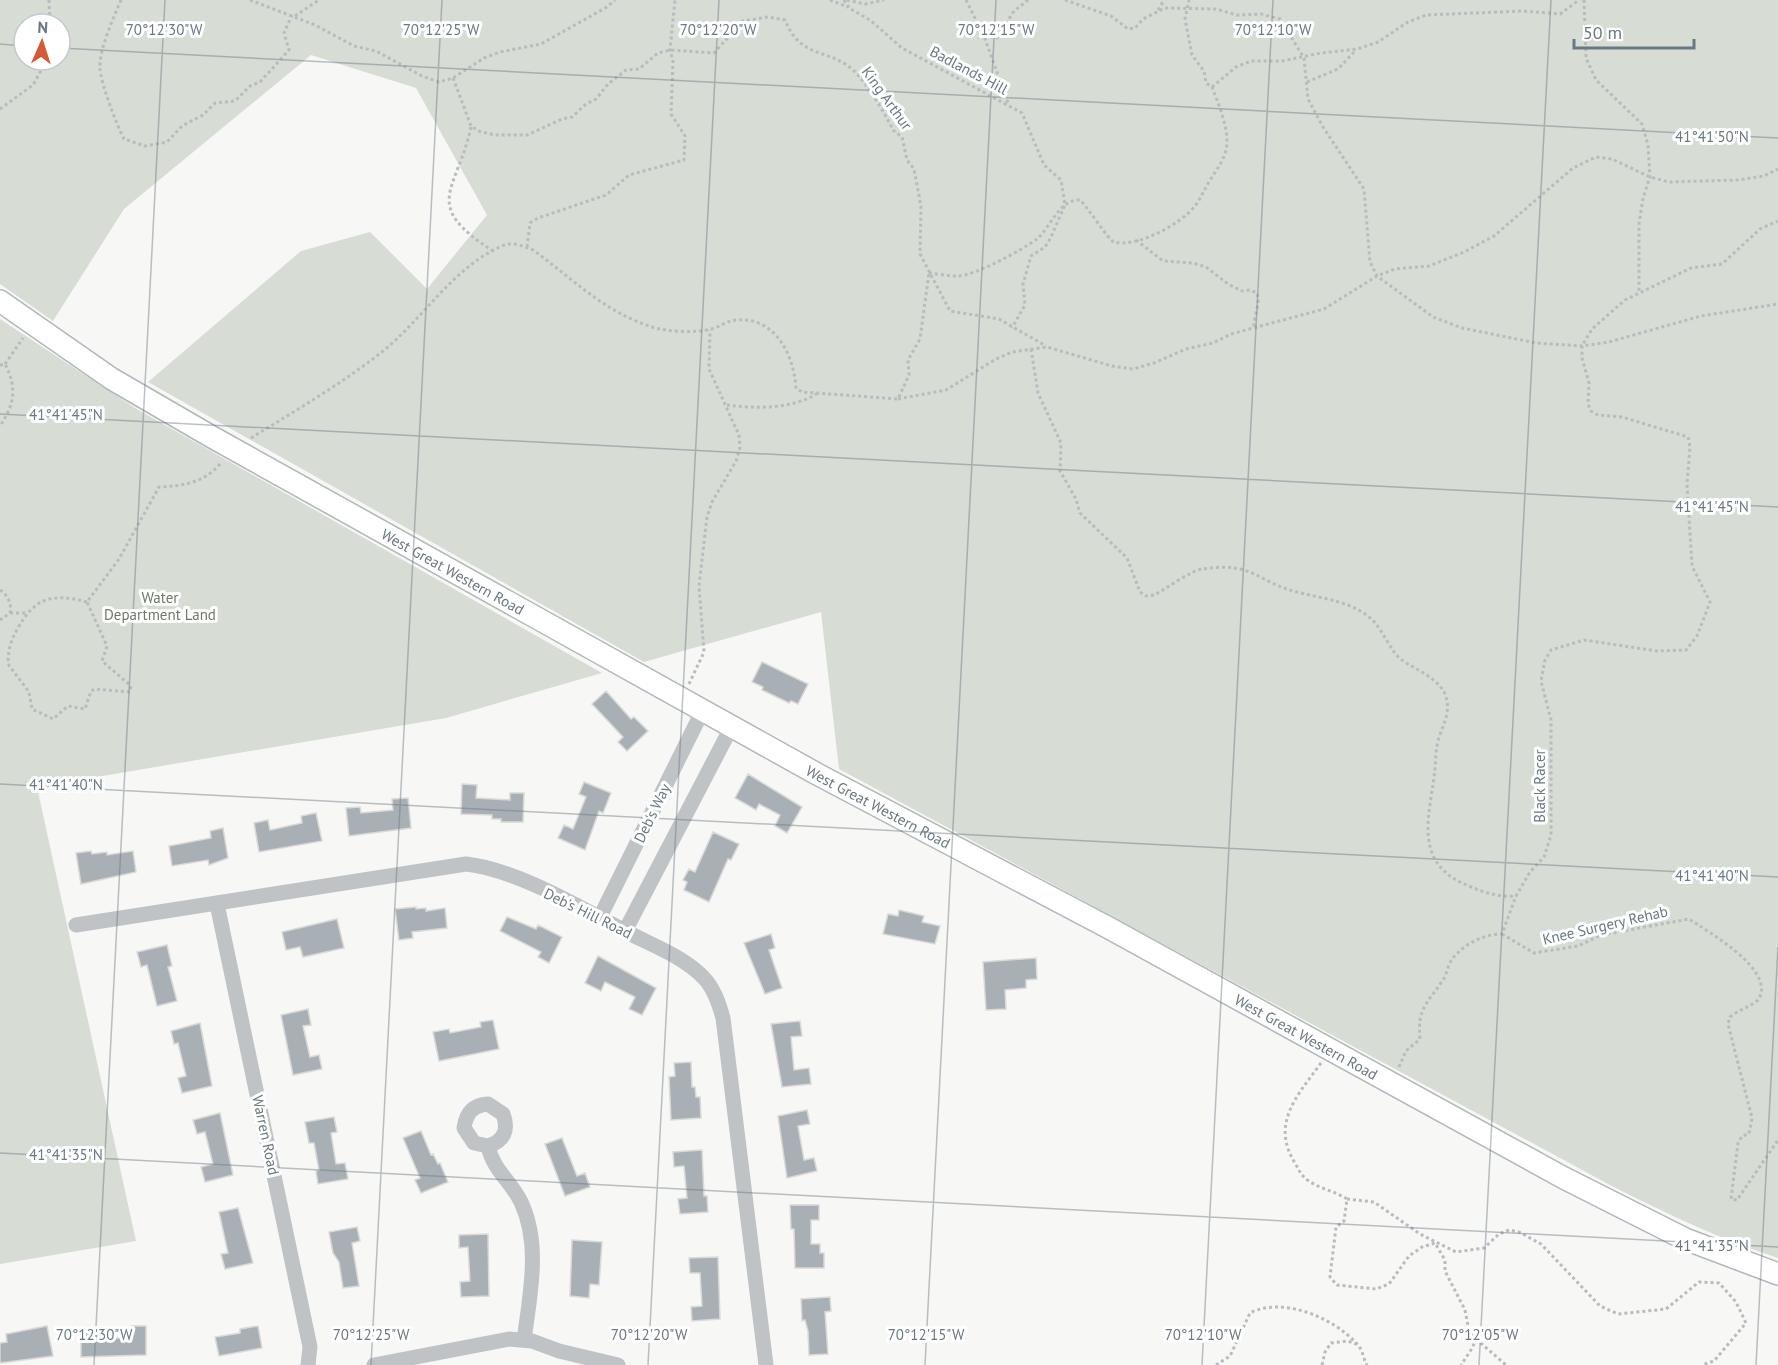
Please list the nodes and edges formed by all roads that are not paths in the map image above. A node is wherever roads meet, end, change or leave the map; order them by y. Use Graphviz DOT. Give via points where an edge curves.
graph roads {
  1 [pos="0,300"];
  2 [pos="703,710"];
  3 [pos="732,726"];
  4 [pos="217,904"];
  5 [pos="600,917"];
  6 [pos="76,925"];
  7 [pos="625,931"];
  8 [pos="488,1146"];
  9 [pos="1778,1274"];
  10 [pos="524,1340"];
  11 [pos="761,1363"];
  12 [pos="308,1365"];
  13 [pos="374,1365"];
  14 [pos="618,1365"];
  1 -- 2 [label="street, West Great Western Road" via="112,379"];
  2 -- 3 [label="street, West Great Western Road"];
  2 -- 5 [label="street, Deb's Way"];
  3 -- 7 [label="street, Deb's Way"];
  3 -- 9 [label="street, West Great Western Road" via="1564,1178 1685,1239"];
  4 -- 5 [label="street, Deb's Hill Road" via="466,864 496,870"];
  4 -- 6 [label="street, Deb's Hill Road"];
  4 -- 12 [label="street, Warren Road" via="310,1347"];
  5 -- 7 [label="street, Deb's Hill Road"];
  7 -- 11 [label="street, Deb's Hill Road" via="704,978 719,1005"];
  8 -- 10 [label="street" via="491,1160 521,1203 531,1237"];
  10 -- 13 [label="street" via="493,1341"];
  10 -- 14 [label="street"];
}
